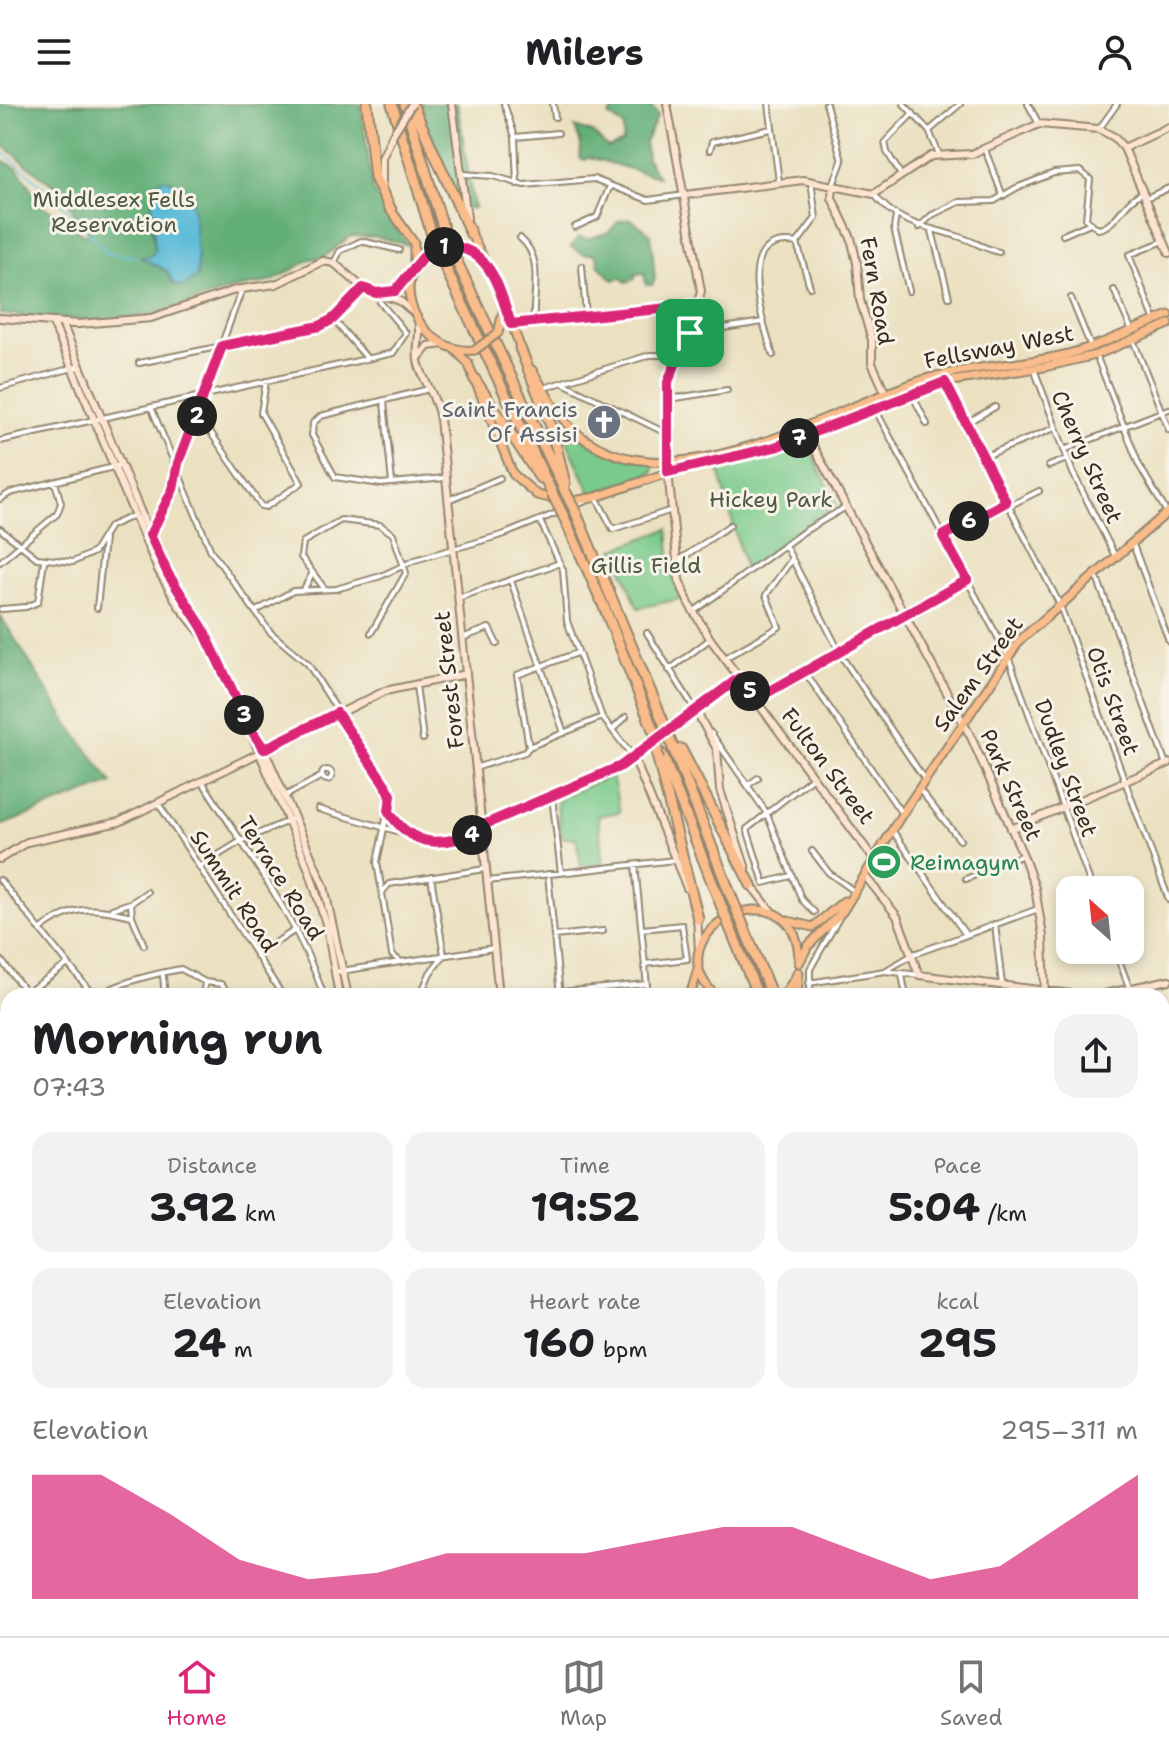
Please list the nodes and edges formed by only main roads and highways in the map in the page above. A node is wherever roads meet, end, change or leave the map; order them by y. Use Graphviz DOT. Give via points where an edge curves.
graph roads {
  1 [pos="367,104"];
  2 [pos="392,104"];
  3 [pos="405,104"];
  4 [pos="412,104"];
  5 [pos="391,210"];
  6 [pos="471,234"];
  7 [pos="491,271"];
  8 [pos="411,273"];
  9 [pos="501,294"];
  10 [pos="1169,315"];
  11 [pos="1169,324"];
  12 [pos="1132,336"];
  13 [pos="449,346"];
  14 [pos="520,348"];
  15 [pos="1094,351"];
  16 [pos="474,378"];
  17 [pos="552,493"];
  18 [pos="567,495"];
  19 [pos="1168,513"];
  20 [pos="674,744"];
  21 [pos="660,757"];
  22 [pos="751,885"];
  23 [pos="854,891"];
  24 [pos="698,919"];
  25 [pos="781,919"];
  26 [pos="699,959"];
  27 [pos="799,968"];
  28 [pos="692,988"];
  29 [pos="709,988"];
  30 [pos="755,988"];
  31 [pos="769,988"];
  32 [pos="788,988"];
  33 [pos="797,988"];
  1 -- 5 [label="highway" via="375,178"];
  2 -- 17 [label="highway" via="439,256"];
  3 -- 18 [label="highway" via="448,243"];
  4 -- 6 [label="highway"];
  5 -- 8 [label="main road" via="414,243"];
  6 -- 7 [label="main road"];
  7 -- 8 [label="main road, bridge" via="469,251 447,247 423,256"];
  7 -- 9 [label="main road"];
  8 -- 13 [label="main road" via="408,296 416,316"];
  9 -- 13 [label="main road, bridge" via="504,311 498,333 475,350"];
  9 -- 14 [label="main road, Fellsway West"];
  10 -- 12 [label="main road, Fellsway West"];
  11 -- 12 [label="main road, Fellsway West"];
  12 -- 15 [label="main road, Fellsway West"];
  13 -- 16 [label="main road, Fellsway West" via="467,361"];
  14 -- 15 [label="main road, Fellsway West" via="565,422 592,443 628,456 668,460 767,441 946,373"];
  14 -- 18 [label="highway" via="551,426"];
  15 -- 16 [label="main road, Fellsway West" via="1034,369 945,382 747,455 668,472 596,497 553,500 519,481 506,461"];
  16 -- 17 [label="highway"];
  17 -- 21 [label="highway, bridge"];
  18 -- 20 [label="highway, bridge"];
  19 -- 23 [label="main road, Salem Street" via="1028,631"];
  20 -- 22 [label="highway"];
  20 -- 31 [label="highway, bridge"];
  21 -- 24 [label="highway"];
  21 -- 30 [label="highway, bridge"];
  23 -- 25 [label="main road, Salem Street" via="819,924 806,927"];
  23 -- 27 [label="main road, Salem Street" via="843,911 808,946"];
  25 -- 26 [label="main road" via="774,913 740,910 722,918 706,935"];
  25 -- 27 [label="main road" via="796,941"];
  26 -- 28 [label="main road"];
  26 -- 29 [label="main road"];
  27 -- 32 [label="main road, Salem Street"];
  27 -- 33 [label="highway"];
}
